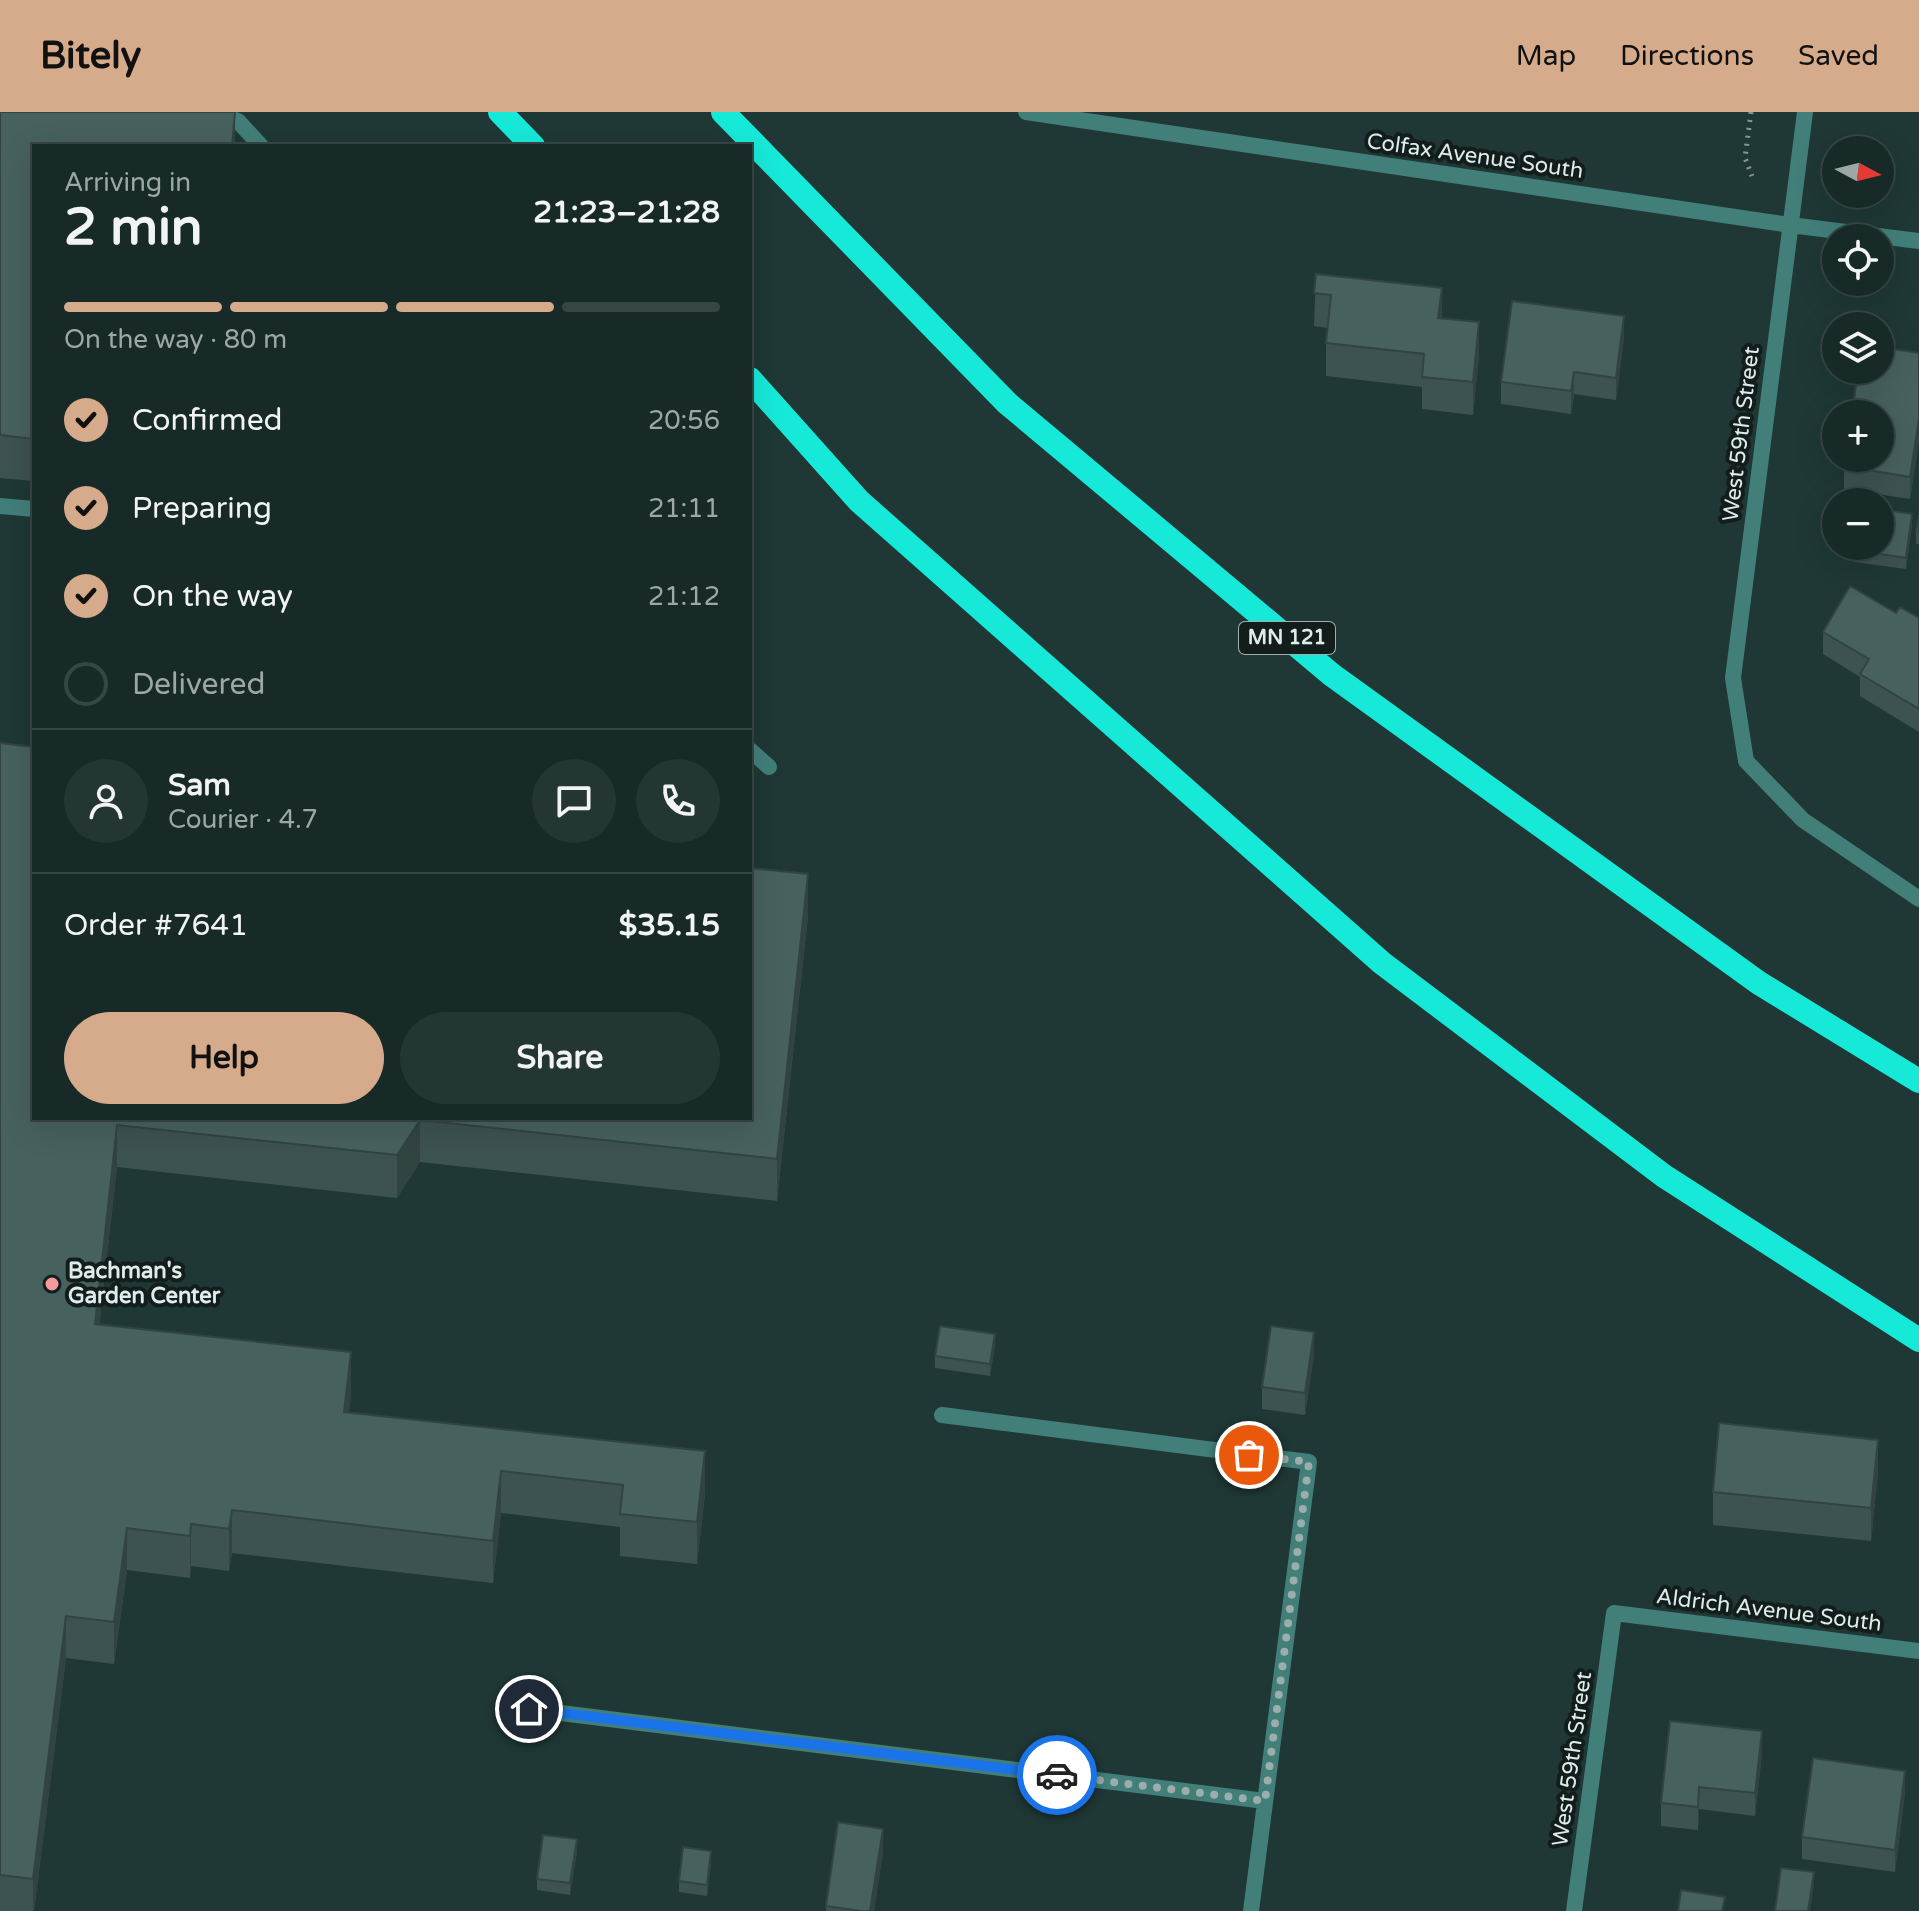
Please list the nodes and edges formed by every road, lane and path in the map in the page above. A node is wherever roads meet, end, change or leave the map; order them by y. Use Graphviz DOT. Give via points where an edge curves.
graph roads {
  1 [pos="211,112"];
  2 [pos="500,112"];
  3 [pos="723,112"];
  4 [pos="1026,112"];
  5 [pos="1751,112"];
  6 [pos="1805,112"];
  7 [pos="259,144"];
  8 [pos="531,144"];
  9 [pos="1752,176"];
  10 [pos="1790,225"];
  11 [pos="1919,241"];
  12 [pos="752,381"];
  13 [pos="0,506"];
  14 [pos="32,509"];
  15 [pos="752,752"];
  16 [pos="769,767"];
  17 [pos="1919,899"];
  18 [pos="1919,1081"];
  19 [pos="1919,1340"];
  20 [pos="942,1415"];
  21 [pos="1614,1613"];
  22 [pos="1919,1651"];
  23 [pos="529,1709"];
  24 [pos="1265,1801"];
  25 [pos="1251,1911"];
  26 [pos="1574,1911"];
  1 -- 7 [label="street" via="238,121"];
  2 -- 8 [label="highway"];
  3 -- 18 [label="highway, MN 121" via="1007,403 1332,675 1759,983"];
  4 -- 10 [label="street, Colfax Avenue South"];
  5 -- 9 [label="path" via="1745,158"];
  6 -- 10 [label="street, West 59th Street"];
  10 -- 11 [label="street, Colfax Avenue South"];
  10 -- 17 [label="street, West 59th Street" via="1733,678 1746,761 1803,820"];
  12 -- 19 [label="highway" via="859,501 1382,963 1664,1176"];
  13 -- 14 [label="street"];
  15 -- 16 [label="street"];
  20 -- 24 [label="street" via="1309,1462"];
  21 -- 22 [label="street, Aldrich Avenue South"];
  21 -- 26 [label="street, West 59th Street"];
  23 -- 24 [label="street"];
  24 -- 25 [label="street"];
}
